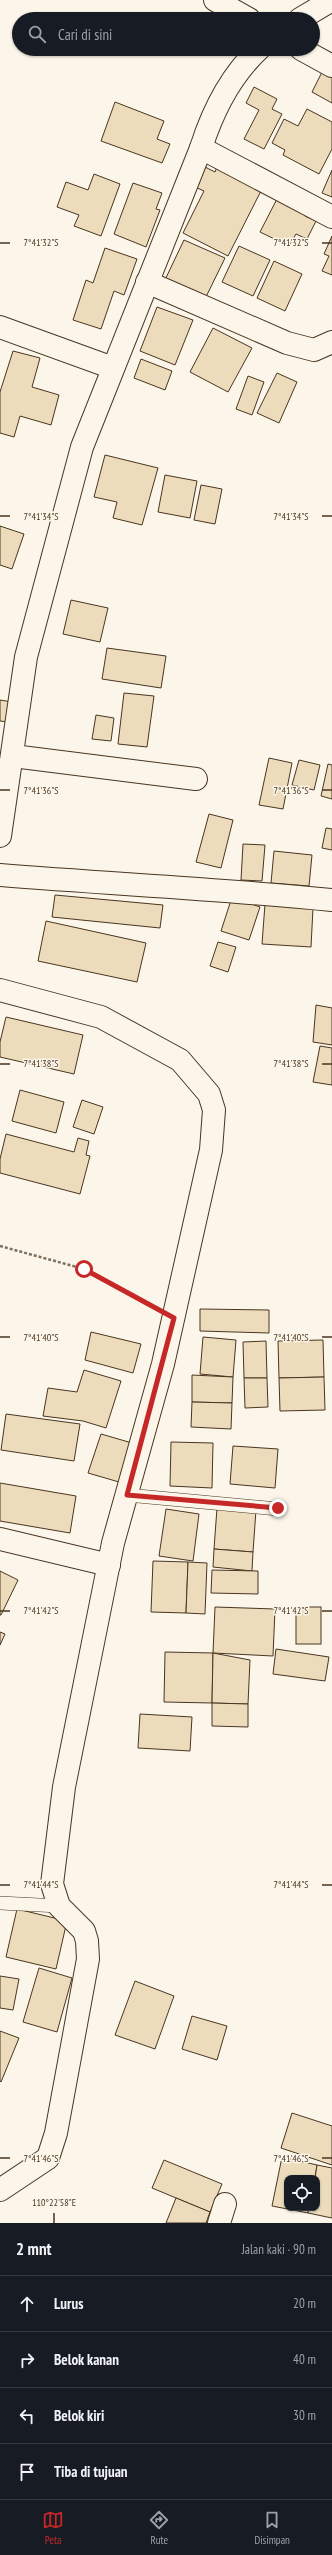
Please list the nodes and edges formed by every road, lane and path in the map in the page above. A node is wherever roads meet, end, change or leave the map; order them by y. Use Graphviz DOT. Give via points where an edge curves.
graph roads {
  1 [pos="215,0"];
  2 [pos="332,0"];
  3 [pos="236,12"];
  4 [pos="312,12"];
  5 [pos="252,56"];
  6 [pos="314,56"];
  7 [pos="332,66"];
  8 [pos="201,148"];
  9 [pos="332,217"];
  10 [pos="147,282"];
  11 [pos="0,327"];
  12 [pos="332,342"];
  13 [pos="112,368"];
  14 [pos="13,756"];
  15 [pos="196,779"];
  16 [pos="0,836"];
  17 [pos="0,875"];
  18 [pos="332,900"];
  19 [pos="0,990"];
  20 [pos="0,1246"];
  21 [pos="174,1318"];
  22 [pos="127,1495"];
  23 [pos="278,1508"];
  24 [pos="0,1539"];
  25 [pos="109,1565"];
  26 [pos="0,1903"];
  27 [pos="60,1906"];
  28 [pos="0,2190"];
  1 -- 3 [label="street"];
  2 -- 4 [label="street"];
  5 -- 8 [label="street" via="242,65 211,115"];
  6 -- 7 [label="street"];
  8 -- 9 [label="street"];
  8 -- 10 [label="street"];
  10 -- 12 [label="street" via="288,343 314,350"];
  10 -- 13 [label="street"];
  11 -- 13 [label="street"];
  13 -- 14 [label="street" via="82,447 28,650"];
  14 -- 15 [label="street"];
  14 -- 16 [label="street"];
  17 -- 18 [label="street" via="242,891"];
  19 -- 21 [label="street" via="101,1017 180,1060 209,1094 214,1110 211,1150"];
  20 -- 21 [label="path" via="84,1269"];
  21 -- 22 [label="street"];
  22 -- 23 [label="lane"];
  22 -- 25 [label="street"];
  24 -- 25 [label="street"];
  25 -- 27 [label="street" via="64,1787 52,1884"];
  26 -- 27 [label="lane"];
  27 -- 28 [label="street" via="84,1931 88,1941 88,1959 56,2133 48,2158"];
}
